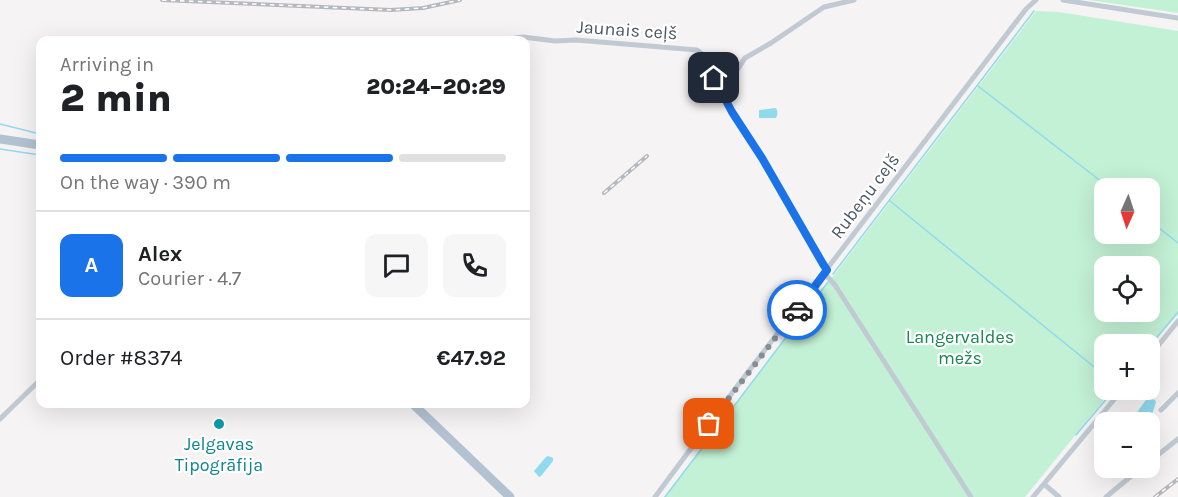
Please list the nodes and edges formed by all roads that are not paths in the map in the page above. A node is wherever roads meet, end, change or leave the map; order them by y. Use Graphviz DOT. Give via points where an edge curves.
graph roads {
  1 [pos="854,0"];
  2 [pos="1036,0"];
  3 [pos="1063,0"];
  4 [pos="1178,18"];
  5 [pos="530,39"];
  6 [pos="721,90"];
  7 [pos="0,139"];
  8 [pos="36,144"];
  9 [pos="826,272"];
  10 [pos="1177,324"];
  11 [pos="1160,344"];
  12 [pos="36,384"];
  13 [pos="1178,393"];
  14 [pos="1114,400"];
  15 [pos="416,408"];
  16 [pos="1161,410"];
  17 [pos="0,419"];
  18 [pos="1178,439"];
  19 [pos="1160,453"];
  20 [pos="1129,478"];
  21 [pos="1044,484"];
  22 [pos="510,497"];
  23 [pos="655,497"];
  24 [pos="971,497"];
  25 [pos="1033,497"];
  26 [pos="1059,497"];
  27 [pos="1106,497"];
  1 -- 6 [label="street" via="824,7 745,58"];
  2 -- 9 [label="street, Rubeņu ceļš"];
  3 -- 4 [label="street"];
  5 -- 6 [label="street, Jaunais ceļš" via="697,50"];
  6 -- 9 [label="street, Jaunais ceļš"];
  7 -- 8 [label="main road"];
  9 -- 23 [label="street, Rubeņu ceļš"];
  9 -- 24 [label="street, Jaunais ceļš"];
  10 -- 11 [label="street"];
  12 -- 17 [label="street"];
  13 -- 16 [label="street"];
  14 -- 21 [label="street"];
  15 -- 22 [label="main road"];
  18 -- 19 [label="street"];
  20 -- 27 [label="street"];
  21 -- 25 [label="street"];
  21 -- 26 [label="street"];
}
